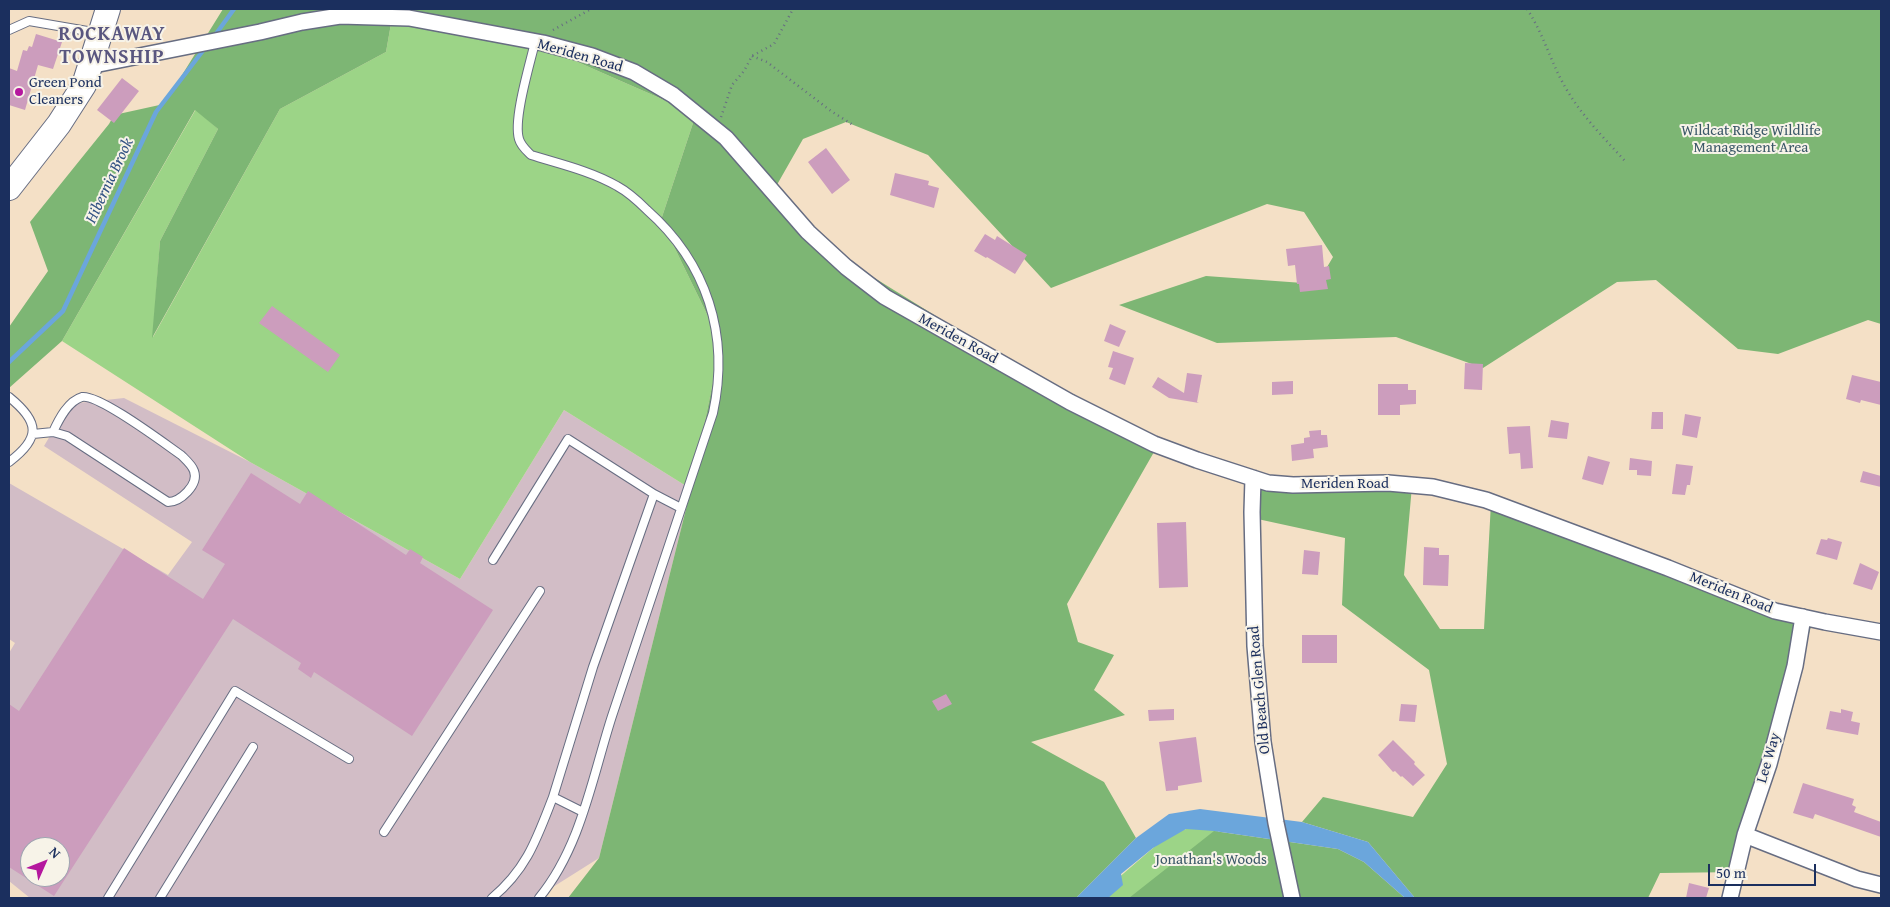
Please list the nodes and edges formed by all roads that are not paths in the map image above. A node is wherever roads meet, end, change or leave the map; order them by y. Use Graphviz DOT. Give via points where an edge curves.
graph roads {
  1 [pos="108,9"];
  2 [pos="9,30"];
  3 [pos="101,33"];
  4 [pos="534,42"];
  5 [pos="89,66"];
  6 [pos="9,188"];
  7 [pos="9,397"];
  8 [pos="54,432"];
  9 [pos="33,434"];
  10 [pos="9,462"];
  11 [pos="1253,478"];
  12 [pos="654,494"];
  13 [pos="681,508"];
  14 [pos="493,560"];
  15 [pos="540,591"];
  16 [pos="1803,617"];
  17 [pos="1881,632"];
  18 [pos="253,747"];
  19 [pos="349,759"];
  20 [pos="553,796"];
  21 [pos="582,812"];
  22 [pos="384,832"];
  23 [pos="1746,835"];
  24 [pos="1881,885"];
  25 [pos="108,898"];
  26 [pos="160,898"];
  27 [pos="492,898"];
  28 [pos="539,898"];
  29 [pos="1292,898"];
  30 [pos="1730,898"];
  1 -- 3 [label="main road"];
  2 -- 3 [label="lane" via="29,21"];
  3 -- 5 [label="main road"];
  4 -- 5 [label="street, Meriden Road" via="409,18 340,16"];
  4 -- 11 [label="street, Meriden Road" via="592,56 634,72 673,95 726,138 808,232 885,297 1110,422 1163,447"];
  4 -- 13 [label="lane" via="517,124 524,148 531,155 602,178 636,200 677,240 695,268 711,306 719,347 717,394"];
  5 -- 6 [label="main road" via="84,84 72,105"];
  7 -- 9 [label="lane" via="29,418"];
  8 -- 8 [label="lane" via="67,436 168,502 180,498 194,480 195,472 181,456 113,409 89,397 73,403 59,419"];
  8 -- 9 [label="lane"];
  9 -- 10 [label="lane" via="23,452"];
  11 -- 16 [label="street, Meriden Road" via="1293,485 1388,483 1486,500 1775,611"];
  11 -- 29 [label="street, Old Beach Glen Road" via="1255,646 1263,742"];
  12 -- 13 [label="lane"];
  12 -- 14 [label="lane" via="568,439"];
  12 -- 20 [label="lane" via="594,664"];
  13 -- 21 [label="lane"];
  15 -- 22 [label="lane"];
  16 -- 17 [label="street, Meriden Road"];
  16 -- 23 [label="street, Lee Way" via="1795,666"];
  18 -- 26 [label="lane"];
  19 -- 25 [label="lane" via="235,691"];
  20 -- 21 [label="lane"];
  20 -- 27 [label="lane" via="524,865"];
  21 -- 28 [label="lane" via="568,853"];
  23 -- 24 [label="street"];
  23 -- 30 [label="street, Lee Way"];
}
